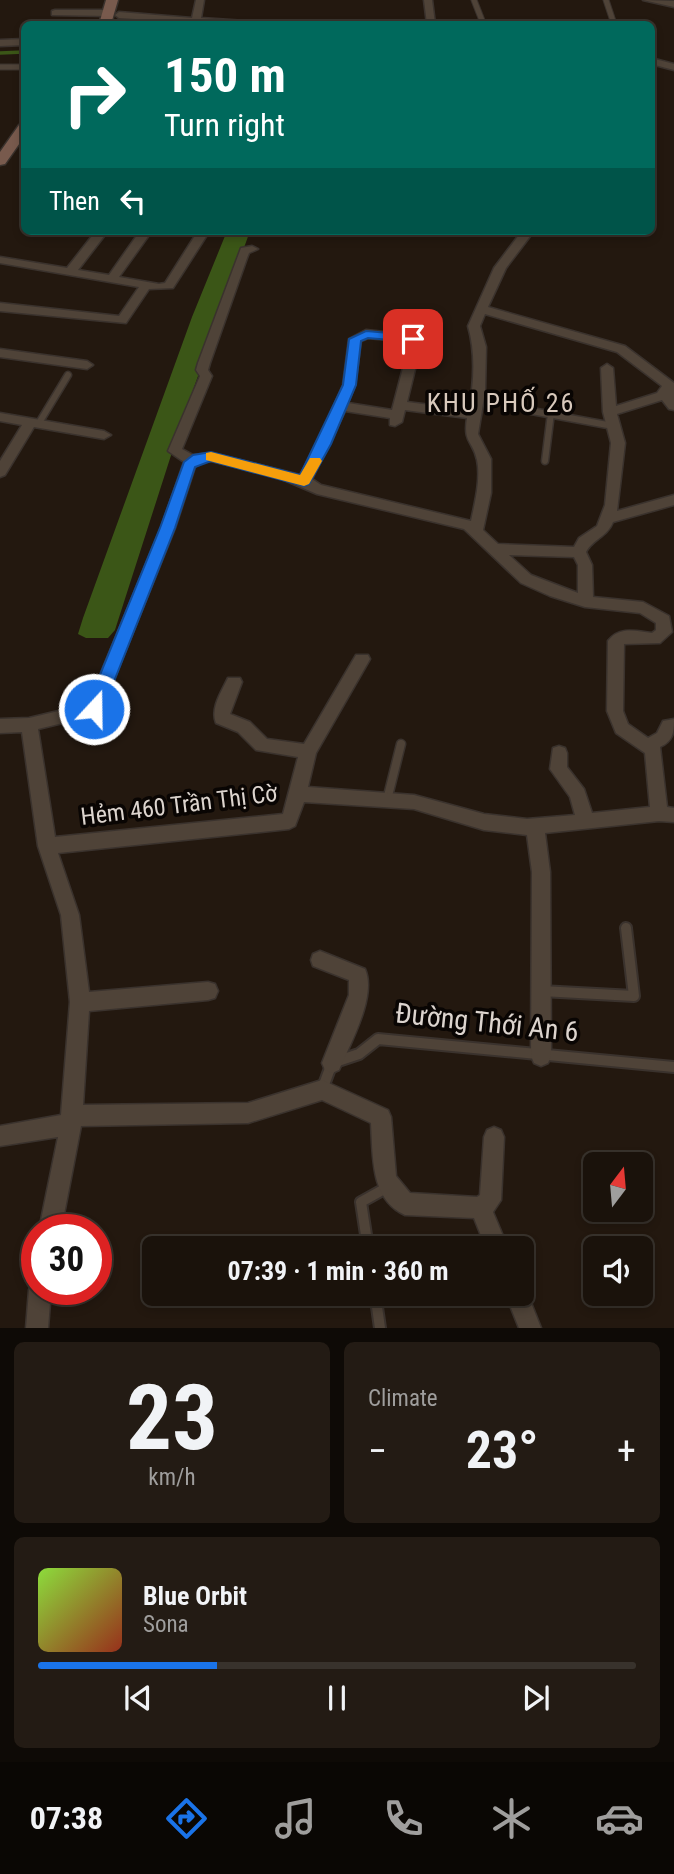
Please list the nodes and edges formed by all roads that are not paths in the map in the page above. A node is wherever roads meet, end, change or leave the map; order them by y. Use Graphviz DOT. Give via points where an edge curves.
graph roads {
  1 [pos="112,0"];
  2 [pos="122,0"];
  3 [pos="200,0"];
  4 [pos="428,0"];
  5 [pos="474,0"];
  6 [pos="606,0"];
  7 [pos="647,0"];
  8 [pos="674,4"];
  9 [pos="55,13"];
  10 [pos="72,14"];
  11 [pos="113,18"];
  12 [pos="196,19"];
  13 [pos="57,21"];
  14 [pos="216,21"];
  15 [pos="431,21"];
  16 [pos="482,21"];
  17 [pos="613,21"];
  18 [pos="21,42"];
  19 [pos="0,43"];
  20 [pos="655,62"];
  21 [pos="0,67"];
  22 [pos="21,67"];
  23 [pos="674,67"];
  24 [pos="21,132"];
  25 [pos="0,160"];
  26 [pos="99,235"];
  27 [pos="143,235"];
  28 [pos="201,235"];
  29 [pos="525,235"];
  30 [pos="253,249"];
  31 [pos="0,260"];
  32 [pos="70,272"];
  33 [pos="112,279"];
  34 [pos="146,285"];
  35 [pos="0,306"];
  36 [pos="481,309"];
  37 [pos="0,353"];
  38 [pos="87,365"];
  39 [pos="607,368"];
  40 [pos="68,375"];
  41 [pos="668,394"];
  42 [pos="340,406"];
  43 [pos="674,406"];
  44 [pos="526,410"];
  45 [pos="551,413"];
  46 [pos="398,414"];
  47 [pos="474,415"];
  48 [pos="0,417"];
  49 [pos="612,419"];
  50 [pos="35,422"];
  51 [pos="104,435"];
  52 [pos="545,461"];
  53 [pos="192,463"];
  54 [pos="0,472"];
  55 [pos="304,481"];
  56 [pos="674,500"];
  57 [pos="607,519"];
  58 [pos="476,531"];
  59 [pos="494,549"];
  60 [pos="579,552"];
  61 [pos="584,601"];
  62 [pos="669,621"];
  63 [pos="362,659"];
  64 [pos="234,682"];
  65 [pos="29,725"];
  66 [pos="0,726"];
  67 [pos="674,726"];
  68 [pos="401,744"];
  69 [pos="648,746"];
  70 [pos="308,752"];
  71 [pos="559,753"];
  72 [pos="298,794"];
  73 [pos="387,800"];
  74 [pos="666,815"];
  75 [pos="586,821"];
  76 [pos="535,827"];
  77 [pos="47,846"];
  78 [pos="626,928"];
  79 [pos="320,960"];
  80 [pos="208,991"];
  81 [pos="541,991"];
  82 [pos="80,1002"];
  83 [pos="541,1056"];
  84 [pos="332,1063"];
  85 [pos="674,1067"];
  86 [pos="322,1090"];
  87 [pos="71,1120"];
  88 [pos="0,1136"];
  89 [pos="494,1137"];
  90 [pos="391,1186"];
  91 [pos="481,1208"];
  92 [pos="53,1214"];
  93 [pos="366,1236"];
  94 [pos="492,1236"];
  95 [pos="39,1305"];
  96 [pos="377,1306"];
  97 [pos="521,1306"];
  98 [pos="37,1328"];
  99 [pos="380,1328"];
  100 [pos="530,1328"];
  1 -- 11 [label="main road"];
  2 -- 11 [label="main road"];
  3 -- 12 [label="street"];
  4 -- 15 [label="street"];
  5 -- 16 [label="lane"];
  6 -- 17 [label="lane"];
  7 -- 8 [label="street"];
  9 -- 10 [label="street"];
  10 -- 11 [label="street"];
  10 -- 13 [label="street"];
  11 -- 12 [label="street"];
  12 -- 14 [label="street"];
  18 -- 19 [label="street"];
  20 -- 23 [label="street"];
  21 -- 22 [label="lane"];
  24 -- 25 [label="main road"];
  26 -- 32 [label="street"];
  27 -- 33 [label="street"];
  28 -- 34 [label="street" via="169,286"];
  29 -- 36 [label="street" via="500,268"];
  30 -- 53 [label="street" via="241,258 204,363 206,376 175,452"];
  31 -- 32 [label="street"];
  32 -- 33 [label="street"];
  33 -- 34 [label="street"];
  34 -- 35 [label="street" via="122,320"];
  36 -- 41 [label="street" via="621,349 670,386 663,391"];
  36 -- 47 [label="street" via="474,326 480,347"];
  37 -- 38 [label="street"];
  39 -- 49 [label="street"];
  40 -- 50 [label="lane"];
  41 -- 43 [label="street"];
  41 -- 49 [label="street"];
  42 -- 46 [label="street"];
  42 -- 46 [label="street" via="349,385 355,339 366,334 413,339"];
  42 -- 55 [label="street"];
  44 -- 45 [label="lane"];
  45 -- 49 [label="lane"];
  45 -- 52 [label="lane"];
  46 -- 47 [label="street"];
  47 -- 58 [label="street" via="471,434 484,459 484,493"];
  48 -- 50 [label="street"];
  49 -- 57 [label="street" via="618,443"];
  50 -- 51 [label="street"];
  50 -- 54 [label="street"];
  53 -- 55 [label="street" via="211,457"];
  53 -- 65 [label="street" via="94,709"];
  55 -- 58 [label="street" via="317,489 469,525"];
  56 -- 57 [label="street"];
  57 -- 60 [label="street"];
  58 -- 59 [label="street"];
  59 -- 60 [label="street"];
  59 -- 61 [label="street" via="526,579"];
  60 -- 61 [label="street" via="585,565"];
  61 -- 62 [label="street" via="643,608"];
  62 -- 69 [label="street" via="655,639 624,636 616,641 615,711 622,728"];
  63 -- 70 [label="street"];
  64 -- 70 [label="street" via="222,718 244,727 262,745"];
  65 -- 66 [label="street"];
  65 -- 77 [label="street"];
  67 -- 69 [label="street" via="668,726 663,738"];
  68 -- 73 [label="lane"];
  69 -- 74 [label="street" via="653,750"];
  70 -- 72 [label="street"];
  71 -- 75 [label="street" via="558,769 578,794"];
  72 -- 73 [label="street, Hẻm 460 Trần Thị Cờ"];
  72 -- 77 [label="street, Hẻm 460 Trần Thị Cờ" via="289,821"];
  73 -- 76 [label="street, Hẻm 460 Trần Thị Cờ" via="414,802 484,822"];
  74 -- 75 [label="street, Hẻm 460 Trần Thị Cờ"];
  75 -- 76 [label="street, Hẻm 460 Trần Thị Cờ"];
  76 -- 81 [label="street" via="541,872"];
  77 -- 82 [label="street" via="70,915"];
  78 -- 81 [label="lane" via="635,996"];
  79 -- 84 [label="street" via="358,975 359,995"];
  80 -- 82 [label="street"];
  81 -- 83 [label="street"];
  82 -- 87 [label="street"];
  83 -- 84 [label="lane, Đường Thới An 6" via="378,1039 359,1054"];
  83 -- 85 [label="lane, Đường Thới An 6"];
  84 -- 86 [label="lane"];
  86 -- 87 [label="street" via="248,1113"];
  86 -- 90 [label="street" via="381,1116 386,1180"];
  87 -- 88 [label="street"];
  87 -- 92 [label="street"];
  89 -- 91 [label="street" via="489,1200"];
  90 -- 91 [label="street" via="405,1204"];
  90 -- 93 [label="lane" via="361,1202"];
  91 -- 94 [label="street"];
  95 -- 98 [label="street"];
  96 -- 99 [label="lane"];
  97 -- 100 [label="street"];
}
